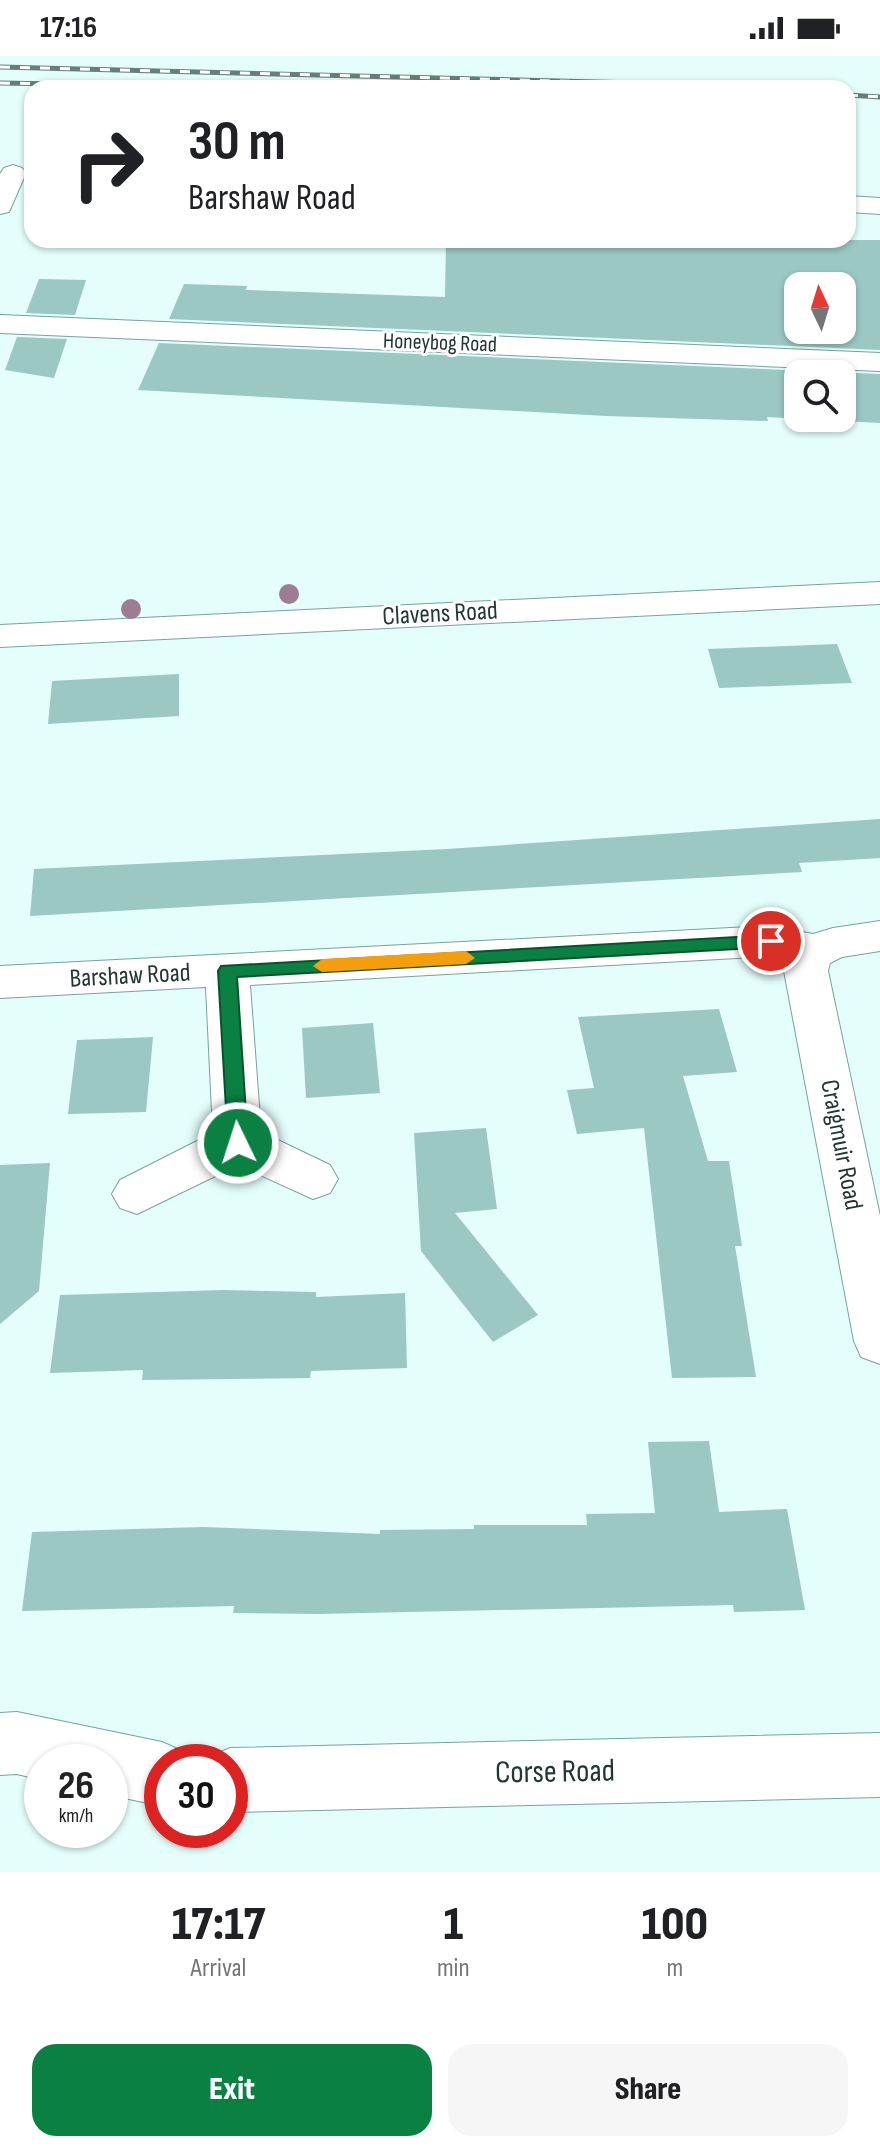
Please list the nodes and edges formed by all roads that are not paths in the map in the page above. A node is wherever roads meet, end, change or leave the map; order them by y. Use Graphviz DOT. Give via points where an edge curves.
graph roads {
  1 [pos="15,173"];
  2 [pos="856,204"];
  3 [pos="0,206"];
  4 [pos="880,206"];
  5 [pos="0,324"];
  6 [pos="880,362"];
  7 [pos="880,593"];
  8 [pos="0,636"];
  9 [pos="880,936"];
  10 [pos="816,951"];
  11 [pos="227,971"];
  12 [pos="0,982"];
  13 [pos="238,1143"];
  14 [pos="313,1179"];
  15 [pos="137,1194"];
  16 [pos="880,1341"];
  17 [pos="0,1744"];
  18 [pos="24,1745"];
  19 [pos="880,1765"];
  20 [pos="248,1780"];
  1 -- 3 [label="street"];
  2 -- 4 [label="street"];
  5 -- 6 [label="street, Honeybog Road"];
  7 -- 8 [label="street, Clavens Road"];
  9 -- 10 [label="street, Barshaw Road"];
  10 -- 11 [label="street, Barshaw Road" via="771,941"];
  10 -- 16 [label="street, Craigmuir Road" via="806,971"];
  11 -- 12 [label="street, Barshaw Road"];
  11 -- 13 [label="street"];
  13 -- 14 [label="street"];
  13 -- 15 [label="street"];
  17 -- 18 [label="street"];
  19 -- 20 [label="street, Corse Road"];
}
